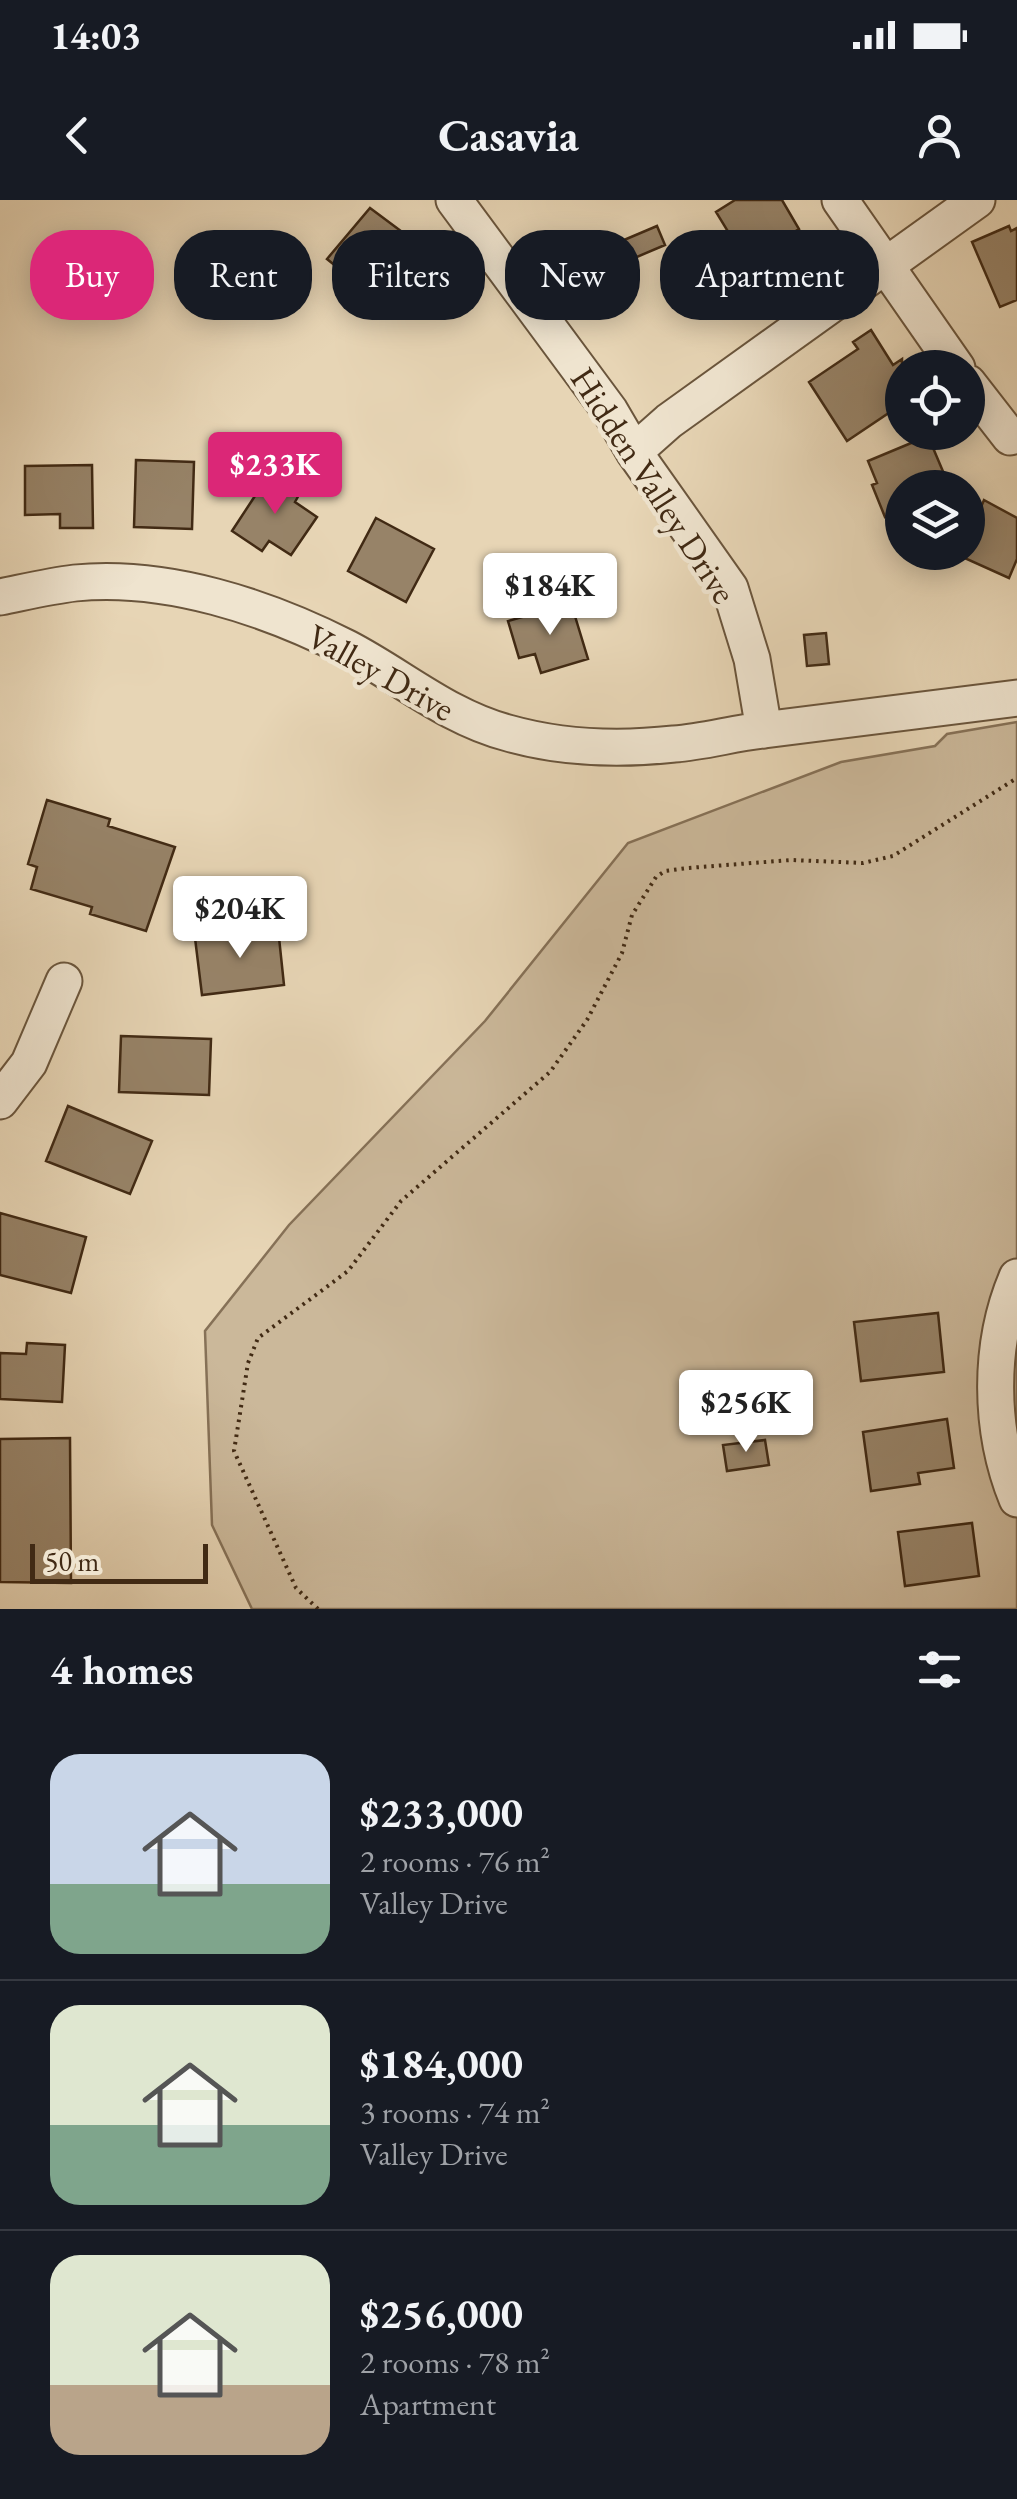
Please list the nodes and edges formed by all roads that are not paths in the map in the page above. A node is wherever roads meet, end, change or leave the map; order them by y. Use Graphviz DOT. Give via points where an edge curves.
graph roads {
  1 [pos="454,200"];
  2 [pos="840,200"];
  3 [pos="977,200"];
  4 [pos="886,266"];
  5 [pos="944,350"];
  6 [pos="985,405"];
  7 [pos="1017,436"];
  8 [pos="634,452"];
  9 [pos="0,597"];
  10 [pos="1017,698"];
  11 [pos="764,730"];
  12 [pos="64,981"];
  13 [pos="0,1102"];
  14 [pos="1017,1277"];
  15 [pos="1017,1498"];
  1 -- 8 [label="street, Hidden Valley Drive"];
  2 -- 4 [label="street"];
  3 -- 4 [label="street"];
  4 -- 5 [label="street"];
  4 -- 8 [label="street"];
  6 -- 7 [label="street" via="1010,437"];
  8 -- 11 [label="street, Hidden Valley Drive" via="730,588"];
  9 -- 11 [label="street, Valley Drive" via="77,583 135,585 256,608 348,648 460,716 564,746 676,744"];
  10 -- 11 [label="street"];
  12 -- 13 [label="street" via="29,1064"];
  14 -- 15 [label="street" via="998,1356 996,1420"];
}
